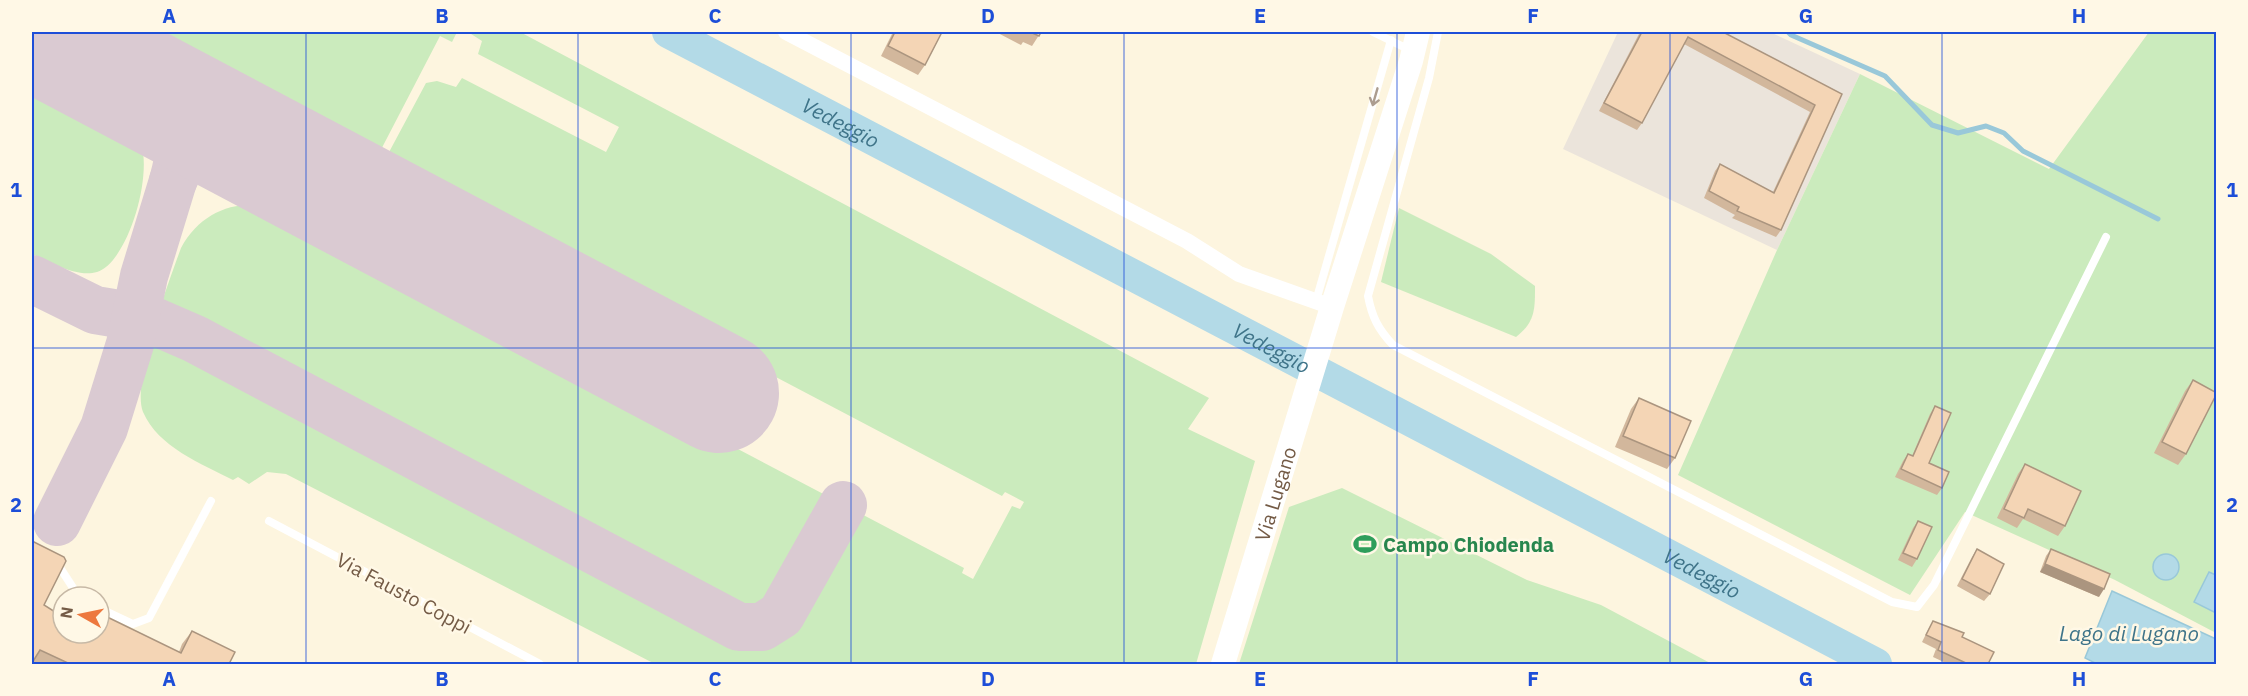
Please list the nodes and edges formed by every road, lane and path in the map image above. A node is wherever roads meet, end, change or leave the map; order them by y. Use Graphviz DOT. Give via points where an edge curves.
graph roads {
  1 [pos="786,32"];
  2 [pos="1373,32"];
  3 [pos="1438,32"];
  4 [pos="1391,40"];
  5 [pos="1416,41"];
  6 [pos="2106,237"];
  7 [pos="1325,310"];
  8 [pos="211,501"];
  9 [pos="269,521"];
  10 [pos="46,554"];
  11 [pos="72,585"];
  12 [pos="111,614"];
  13 [pos="540,664"];
  14 [pos="1223,664"];
  1 -- 7 [label="street" via="1187,241 1239,274"];
  2 -- 4 [label="lane"];
  3 -- 6 [label="lane" via="1429,78 1368,296 1372,316 1381,332 1393,345 1892,602 1917,607 1934,585"];
  4 -- 5 [label="lane"];
  4 -- 7 [label="lane, one-way"];
  5 -- 7 [label="main road, Via Lugano"];
  7 -- 14 [label="main road, Via Lugano" via="1296,424"];
  8 -- 12 [label="lane" via="149,618 133,624"];
  9 -- 13 [label="lane, Via Fausto Coppi"];
  10 -- 11 [label="lane" via="54,558"];
}
